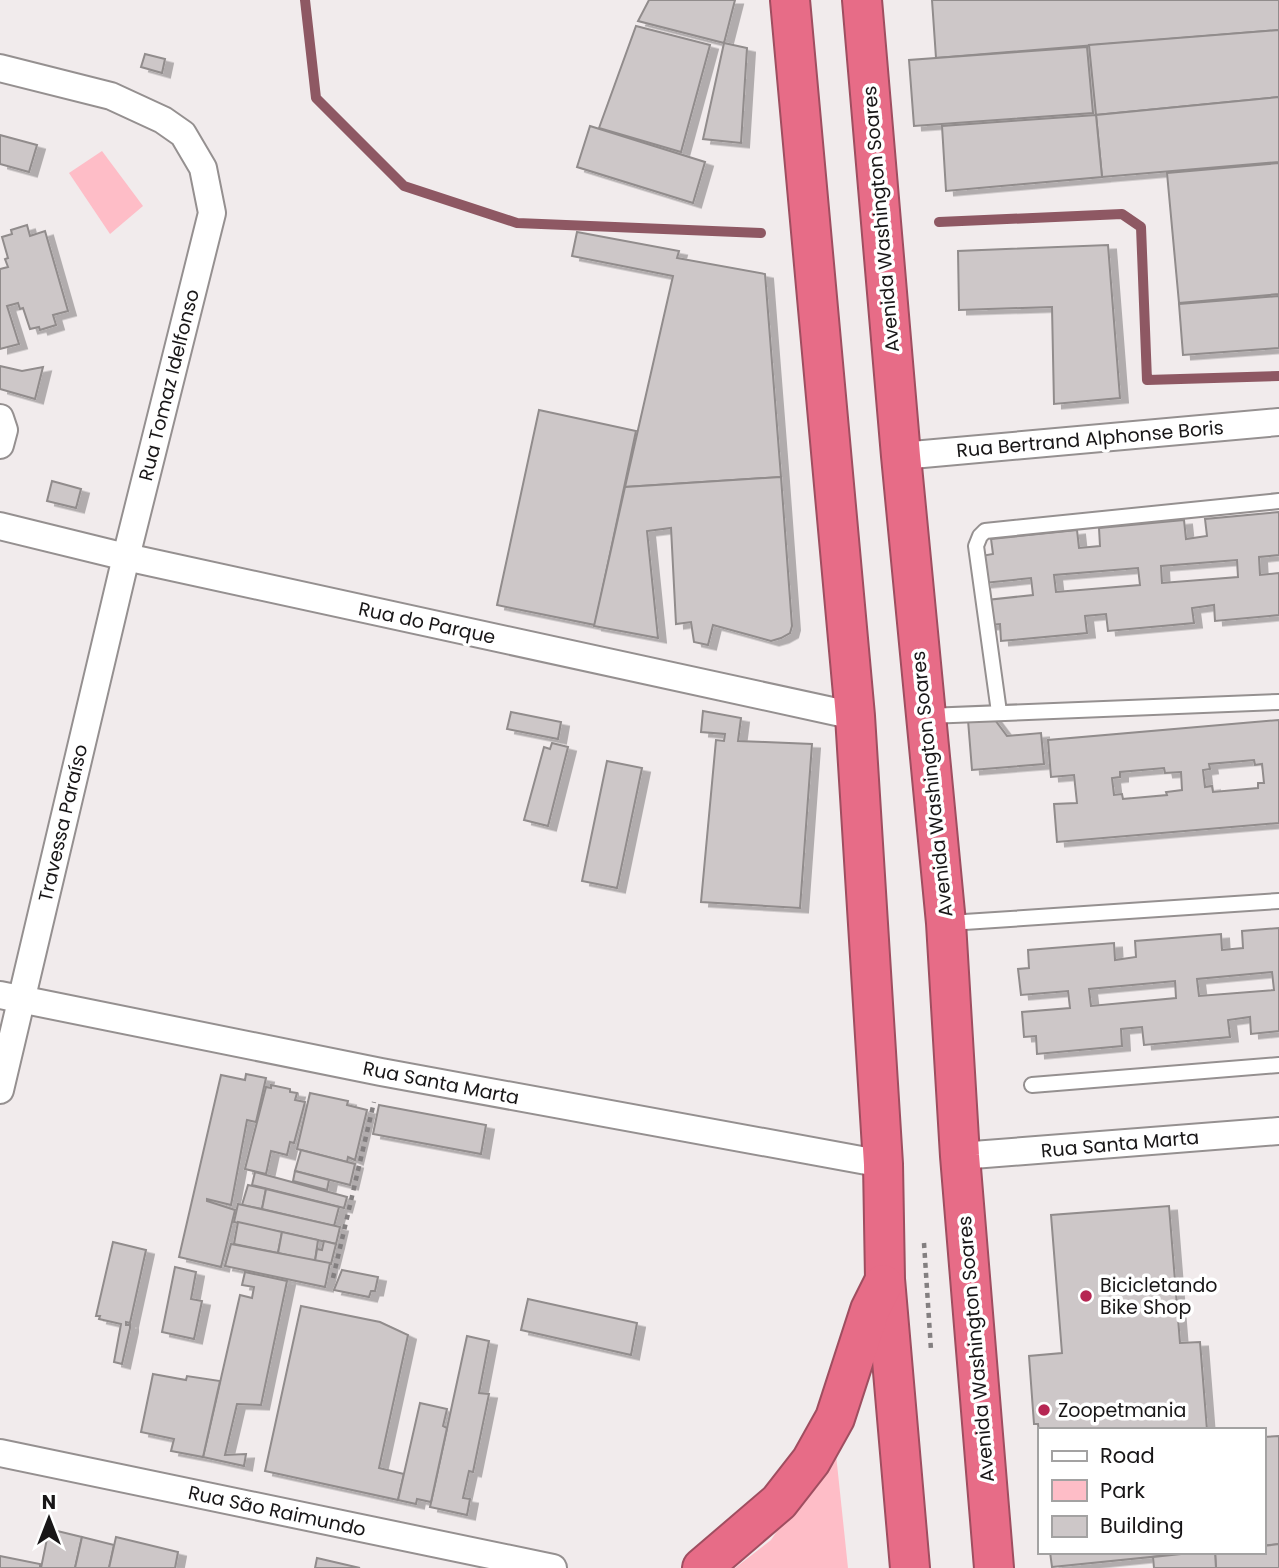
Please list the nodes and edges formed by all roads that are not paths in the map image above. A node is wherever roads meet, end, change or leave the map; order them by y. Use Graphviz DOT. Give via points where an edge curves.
graph roads {
  1 [pos="790,0"];
  2 [pos="862,0"];
  3 [pos="0,68"];
  4 [pos="0,418"];
  5 [pos="1279,422"];
  6 [pos="0,445"];
  7 [pos="901,456"];
  8 [pos="1279,501"];
  9 [pos="0,526"];
  10 [pos="126,557"];
  11 [pos="1279,702"];
  12 [pos="999,712"];
  13 [pos="855,716"];
  14 [pos="926,716"];
  15 [pos="1279,901"];
  16 [pos="946,923"];
  17 [pos="10,998"];
  18 [pos="1279,1065"];
  19 [pos="1032,1085"];
  20 [pos="0,1090"];
  21 [pos="1279,1131"];
  22 [pos="960,1156"];
  23 [pos="883,1164"];
  24 [pos="885,1279"];
  25 [pos="0,1453"];
  26 [pos="553,1568"];
  27 [pos="702,1568"];
  28 [pos="910,1568"];
  29 [pos="993,1568"];
  1 -- 13 [label="highway"];
  2 -- 7 [label="highway, Avenida Washington Soares"];
  3 -- 10 [label="street, Rua Tomaz Idelfonso" via="111,96 163,120 183,134 203,168 212,213"];
  4 -- 6 [label="street" via="4,430"];
  5 -- 7 [label="street, Rua Bertrand Alphonse Boris"];
  7 -- 14 [label="highway, Avenida Washington Soares"];
  8 -- 12 [label="lane" via="985,531 976,547"];
  9 -- 10 [label="street, Rua do Parque"];
  10 -- 13 [label="street, Rua do Parque"];
  10 -- 17 [label="street, Travessa Paraíso"];
  11 -- 12 [label="lane"];
  12 -- 14 [label="lane"];
  13 -- 23 [label="highway"];
  14 -- 16 [label="highway, Avenida Washington Soares"];
  15 -- 16 [label="lane"];
  16 -- 22 [label="highway, Avenida Washington Soares"];
  17 -- 20 [label="street, Travessa Paraíso"];
  17 -- 23 [label="street, Rua Santa Marta"];
  18 -- 19 [label="lane"];
  21 -- 22 [label="street, Rua Santa Marta"];
  22 -- 29 [label="highway, Avenida Washington Soares"];
  23 -- 24 [label="highway"];
  24 -- 27 [label="highway" via="870,1310 835,1418 811,1461 779,1502"];
  24 -- 28 [label="highway"];
  25 -- 26 [label="street, Rua São Raimundo"];
}
